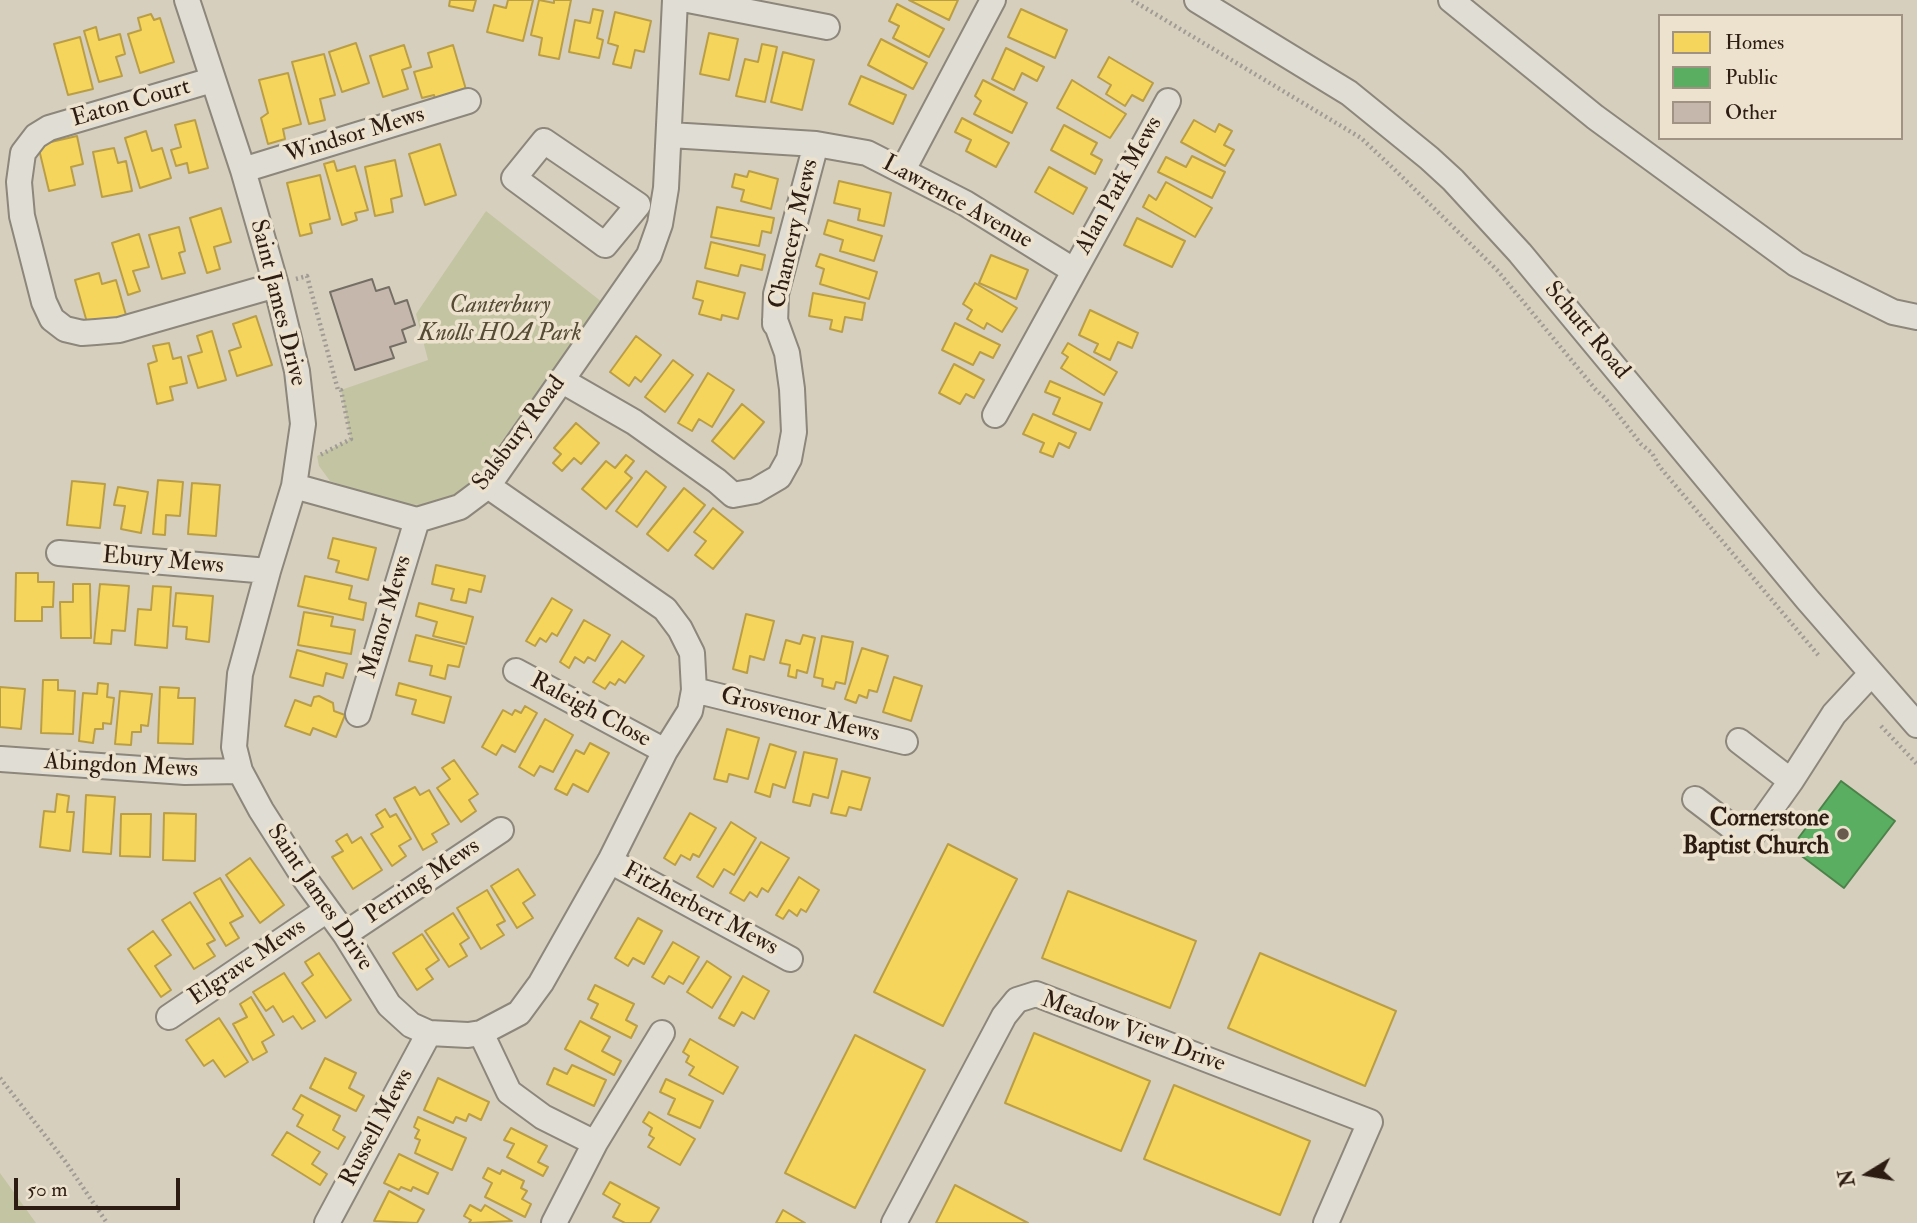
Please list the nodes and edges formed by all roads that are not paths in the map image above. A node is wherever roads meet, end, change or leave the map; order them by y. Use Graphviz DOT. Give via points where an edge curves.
graph roads {
  1 [pos="187,0"];
  2 [pos="675,0"];
  3 [pos="688,0"];
  4 [pos="993,0"];
  5 [pos="1451,0"];
  6 [pos="1210,4"];
  7 [pos="827,27"];
  8 [pos="212,80"];
  9 [pos="468,101"];
  10 [pos="1168,102"];
  11 [pos="670,135"];
  12 [pos="816,144"];
  13 [pos="243,170"];
  14 [pos="903,170"];
  15 [pos="619,229"];
  16 [pos="649,255"];
  17 [pos="1073,270"];
  18 [pos="282,283"];
  19 [pos="1917,317"];
  20 [pos="561,380"];
  21 [pos="995,415"];
  22 [pos="294,486"];
  23 [pos="488,486"];
  24 [pos="417,520"];
  25 [pos="59,553"];
  26 [pos="268,572"];
  27 [pos="516,671"];
  28 [pos="1871,674"];
  29 [pos="694,690"];
  30 [pos="358,714"];
  31 [pos="1917,725"];
  32 [pos="1739,741"];
  33 [pos="905,742"];
  34 [pos="665,751"];
  35 [pos="1,760"];
  36 [pos="240,771"];
  37 [pos="1791,781"];
  38 [pos="1695,799"];
  39 [pos="501,830"];
  40 [pos="610,861"];
  41 [pos="327,910"];
  42 [pos="345,934"];
  43 [pos="790,958"];
  44 [pos="169,1017"];
  45 [pos="429,1033"];
  46 [pos="481,1033"];
  47 [pos="662,1033"];
  48 [pos="595,1143"];
  49 [pos="327,1223"];
  50 [pos="554,1223"];
  51 [pos="894,1223"];
  52 [pos="1326,1223"];
  1 -- 8 [label="street, Saint James Drive"];
  2 -- 11 [label="street, Salsbury Road"];
  3 -- 7 [label="street"];
  4 -- 14 [label="street"];
  5 -- 19 [label="street" via="1595,117 1796,264 1893,312"];
  6 -- 28 [label="street, Schutt Road" via="1349,93 1453,180 1528,262"];
  8 -- 13 [label="street, Saint James Drive"];
  8 -- 18 [label="street, Eaton Court" via="49,128 23,153 19,182 22,216 44,302 52,319 65,329 82,333 119,330"];
  9 -- 13 [label="street, Windsor Mews"];
  10 -- 17 [label="street, Alan Park Mews"];
  11 -- 12 [label="street, Lawrence Avenue"];
  11 -- 16 [label="street, Salsbury Road" via="660,224"];
  12 -- 14 [label="street, Lawrence Avenue" via="867,153"];
  12 -- 20 [label="street, Chancery Mews" via="776,295 775,322 787,353 793,432 789,459 779,477 755,491 733,495 634,422"];
  13 -- 18 [label="street, Saint James Drive"];
  14 -- 17 [label="street, Lawrence Avenue"];
  15 -- 15 [label="street" via="606,245 514,178 544,141 638,205"];
  15 -- 16 [label="street"];
  16 -- 20 [label="street, Salsbury Road"];
  17 -- 21 [label="street, Alan Park Mews"];
  18 -- 22 [label="street, Saint James Drive" via="303,424"];
  20 -- 23 [label="street, Salsbury Road"];
  22 -- 24 [label="street"];
  22 -- 26 [label="street, Saint James Drive"];
  23 -- 24 [label="street, Salsbury Road" via="460,507"];
  23 -- 29 [label="street, Saint James Drive" via="665,609 692,653"];
  24 -- 30 [label="street, Manor Mews"];
  25 -- 26 [label="street, Ebury Mews"];
  26 -- 36 [label="street, Saint James Drive" via="240,674 234,747"];
  27 -- 34 [label="street, Raleigh Close"];
  28 -- 31 [label="street, Schutt Road"];
  28 -- 37 [label="street" via="1834,714"];
  29 -- 33 [label="street, Grosvenor Mews"];
  29 -- 34 [label="street, Saint James Drive" via="690,711"];
  32 -- 37 [label="street"];
  34 -- 40 [label="street, Saint James Drive"];
  35 -- 36 [label="street, Abingdon Mews" via="185,772"];
  36 -- 41 [label="street, Saint James Drive"];
  37 -- 38 [label="street" via="1749,840"];
  39 -- 42 [label="street, Perring Mews"];
  40 -- 43 [label="street, Fitzherbert Mews"];
  40 -- 46 [label="street, Saint James Drive" via="527,1003 519,1013"];
  41 -- 42 [label="street, Saint James Drive"];
  41 -- 44 [label="street, Elgrave Mews"];
  42 -- 45 [label="street, Saint James Drive" via="389,1005 411,1026"];
  45 -- 46 [label="street, Saint James Drive"];
  45 -- 49 [label="street, Russell Mews"];
  46 -- 48 [label="street" via="509,1092 543,1117"];
  47 -- 48 [label="street"];
  48 -- 50 [label="street"];
  51 -- 52 [label="street, Meadow View Drive" via="1004,1016 1017,1000 1035,994 1370,1122"];
}
